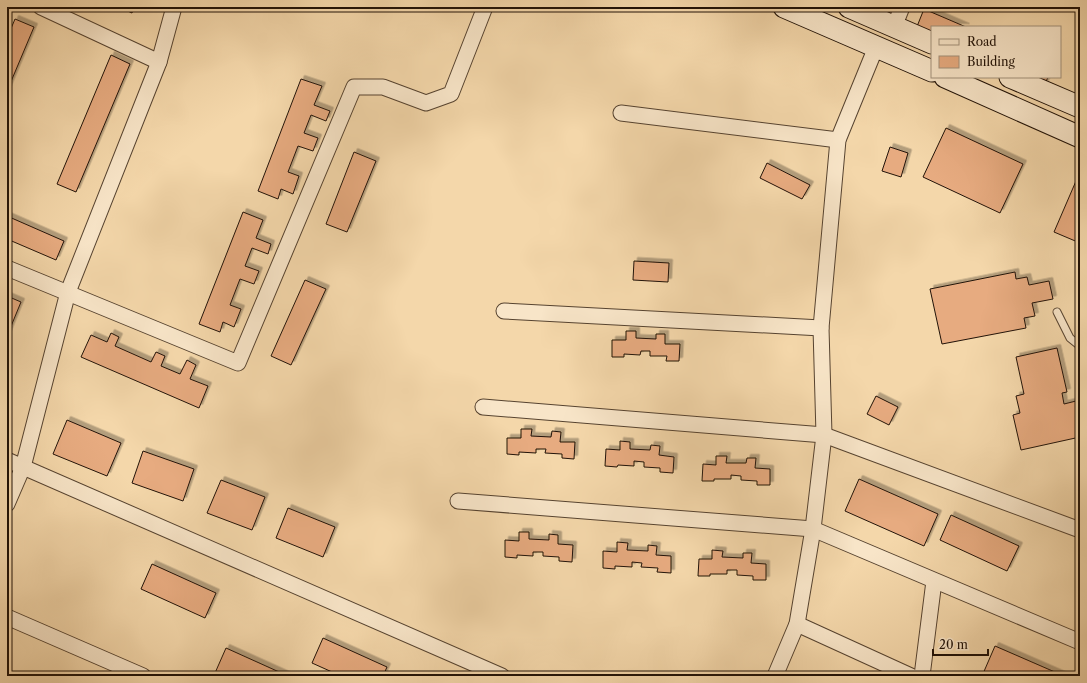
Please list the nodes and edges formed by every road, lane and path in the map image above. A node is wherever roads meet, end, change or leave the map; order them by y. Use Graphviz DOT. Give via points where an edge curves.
graph roads {
  1 [pos="41,7"];
  2 [pos="174,7"];
  3 [pos="485,7"];
  4 [pos="784,7"];
  5 [pos="849,7"];
  6 [pos="902,7"];
  7 [pos="894,27"];
  8 [pos="931,43"];
  9 [pos="876,47"];
  10 [pos="159,62"];
  11 [pos="931,71"];
  12 [pos="947,78"];
  13 [pos="1012,78"];
  14 [pos="1080,107"];
  15 [pos="621,113"];
  16 [pos="1080,137"];
  17 [pos="838,140"];
  18 [pos="7,268"];
  19 [pos="68,292"];
  20 [pos="504,310"];
  21 [pos="1057,312"];
  22 [pos="821,328"];
  23 [pos="1080,346"];
  24 [pos="483,407"];
  25 [pos="824,435"];
  26 [pos="7,460"];
  27 [pos="23,467"];
  28 [pos="458,501"];
  29 [pos="7,504"];
  30 [pos="813,529"];
  31 [pos="1080,530"];
  32 [pos="934,581"];
  33 [pos="7,617"];
  34 [pos="797,624"];
  35 [pos="1080,642"];
  36 [pos="143,676"];
  37 [pos="502,676"];
  38 [pos="775,676"];
  39 [pos="911,676"];
  40 [pos="922,676"];
  1 -- 10 [label="street"];
  2 -- 10 [label="street"];
  3 -- 19 [label="street" via="451,94 426,103 383,87 354,86 238,363"];
  4 -- 9 [label="street"];
  5 -- 7 [label="street"];
  6 -- 7 [label="street"];
  7 -- 8 [label="street"];
  9 -- 11 [label="street"];
  9 -- 17 [label="street"];
  10 -- 19 [label="street"];
  12 -- 16 [label="street"];
  13 -- 14 [label="street"];
  15 -- 17 [label="street"];
  17 -- 22 [label="street"];
  18 -- 19 [label="street"];
  19 -- 27 [label="street"];
  20 -- 22 [label="street"];
  21 -- 23 [label="lane" via="1070,338"];
  22 -- 25 [label="street"];
  24 -- 25 [label="street"];
  25 -- 30 [label="street"];
  25 -- 31 [label="street"];
  26 -- 27 [label="street"];
  27 -- 29 [label="street"];
  27 -- 37 [label="street"];
  28 -- 30 [label="street"];
  30 -- 32 [label="street"];
  30 -- 34 [label="street"];
  32 -- 35 [label="street"];
  32 -- 40 [label="street"];
  33 -- 36 [label="street"];
  34 -- 38 [label="street"];
  34 -- 39 [label="street"];
}
